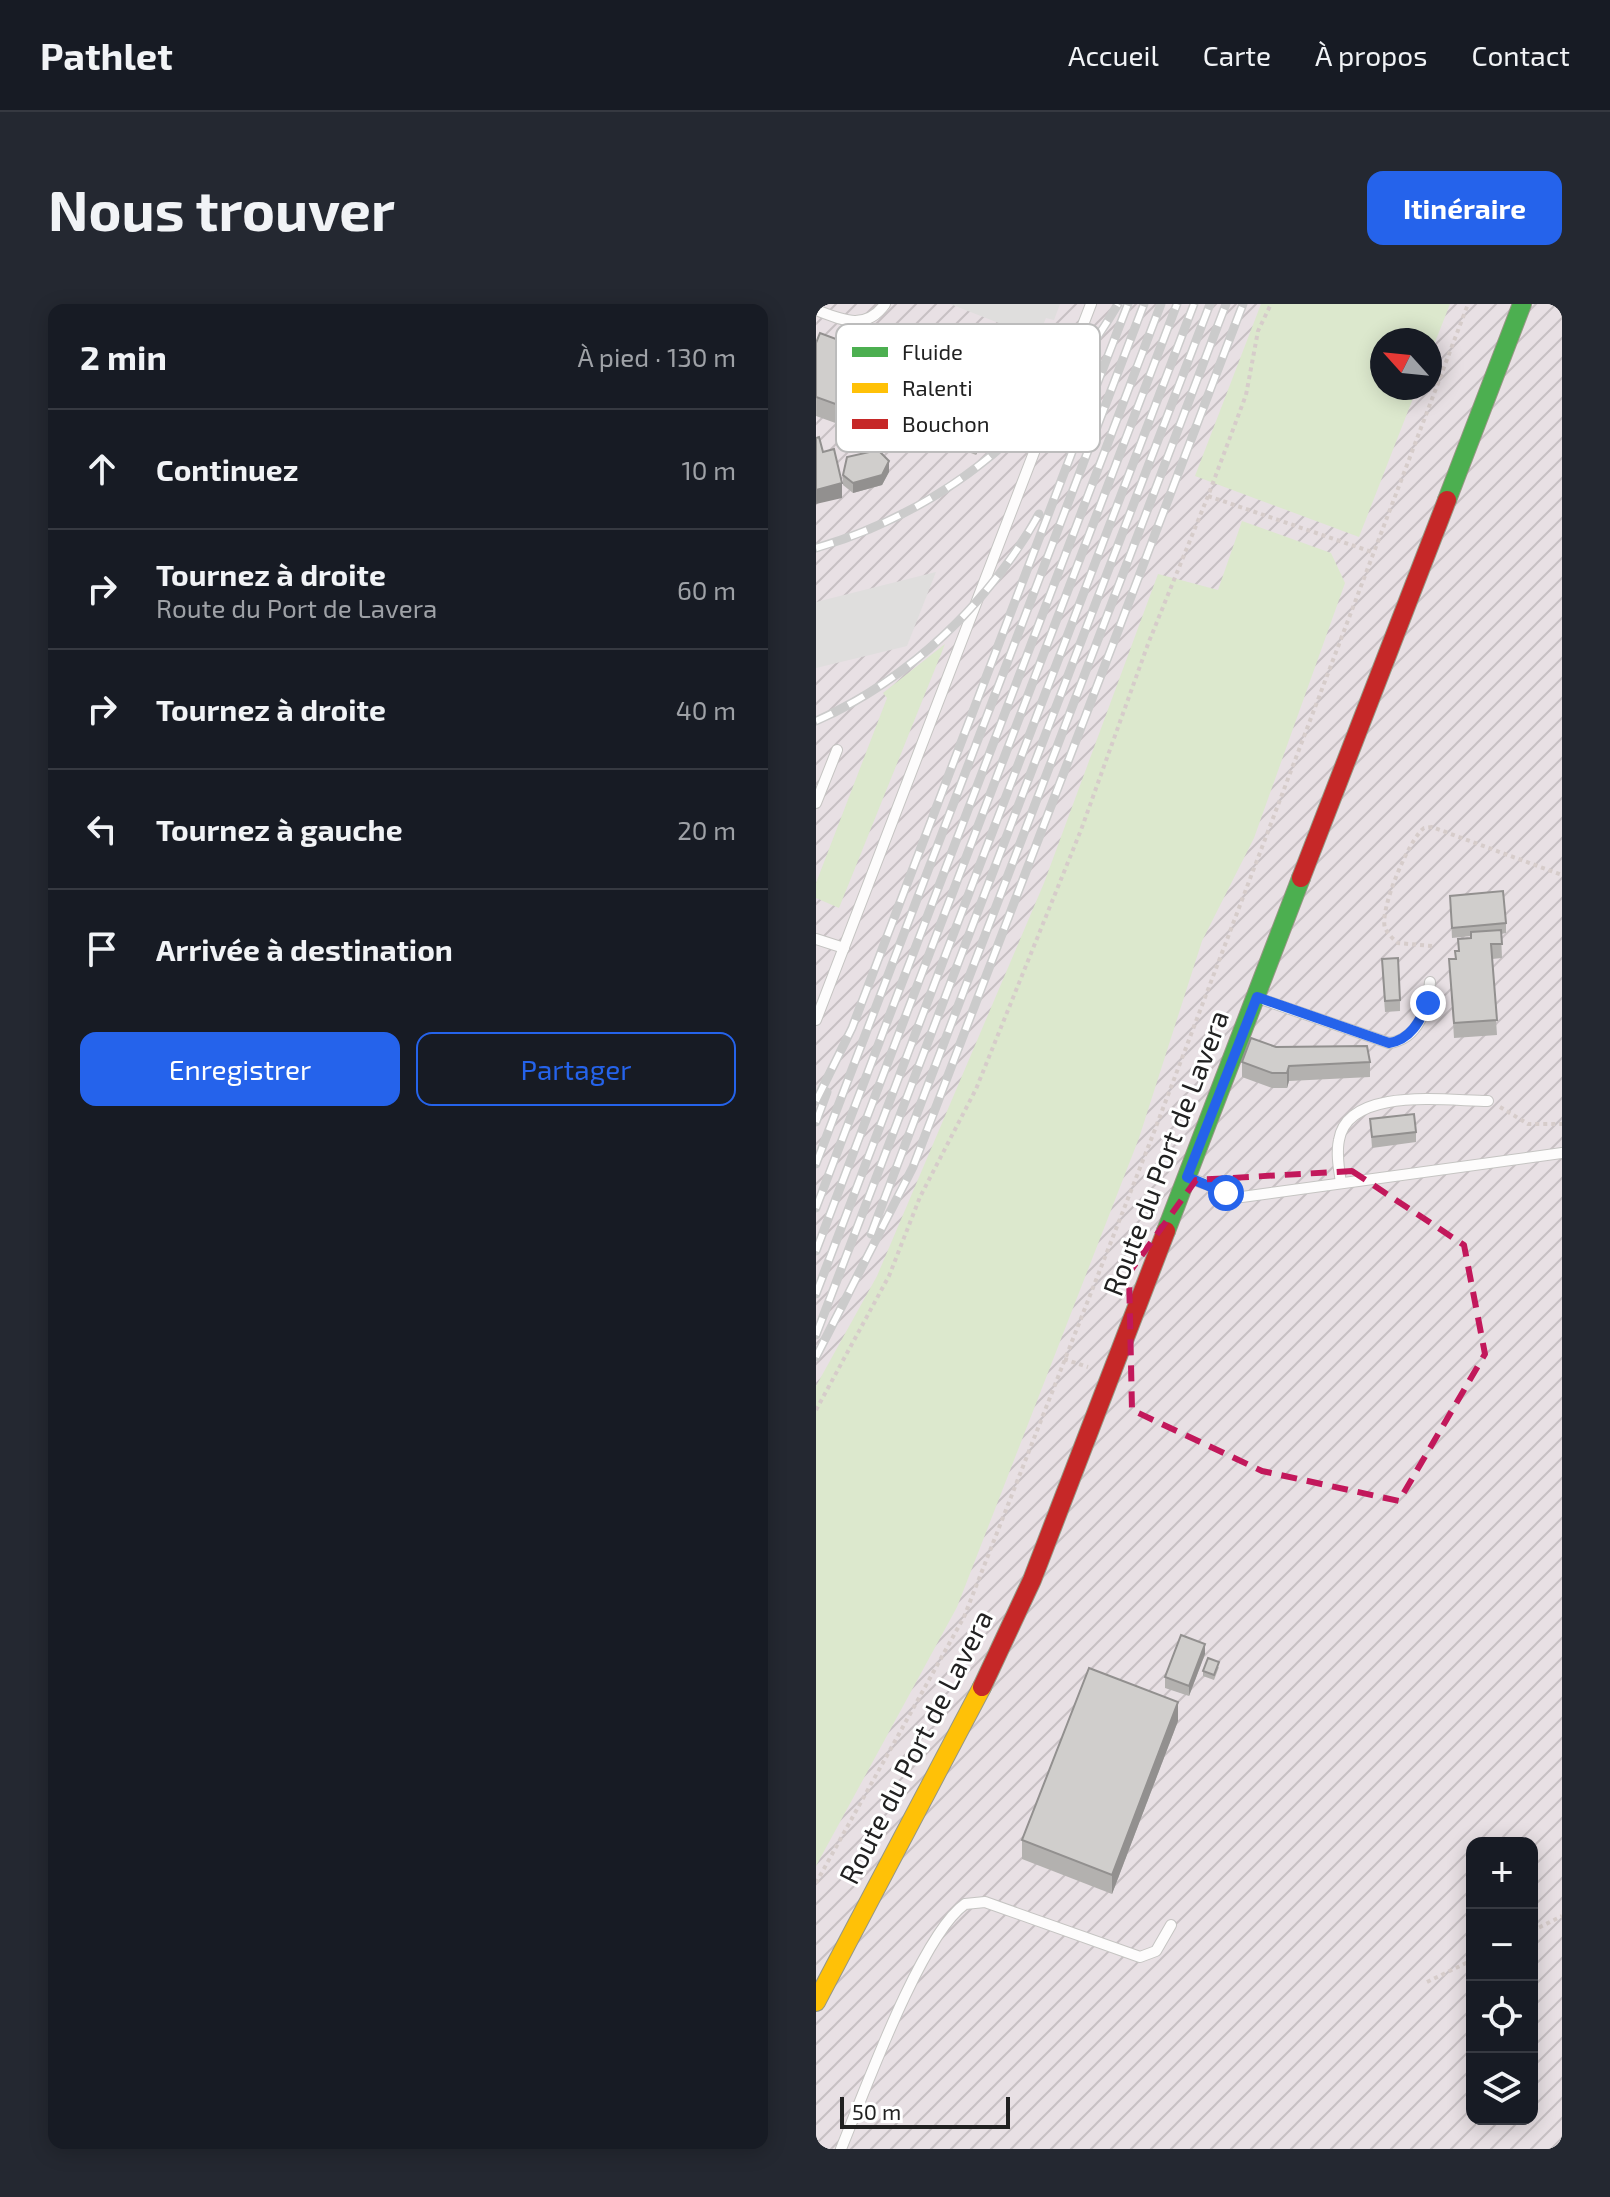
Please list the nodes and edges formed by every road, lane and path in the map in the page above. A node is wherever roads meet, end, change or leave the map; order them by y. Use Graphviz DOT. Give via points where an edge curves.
graph roads {
  1 [pos="885,304"];
  2 [pos="1091,304"];
  3 [pos="1271,304"];
  4 [pos="1468,304"];
  5 [pos="1522,304"];
  6 [pos="816,310"];
  7 [pos="1083,324"];
  8 [pos="1034,452"];
  9 [pos="1208,496"];
  10 [pos="1373,553"];
  11 [pos="837,750"];
  12 [pos="816,803"];
  13 [pos="1562,875"];
  14 [pos="816,939"];
  15 [pos="1432,946"];
  16 [pos="844,948"];
  17 [pos="1430,982"];
  18 [pos="1257,997"];
  19 [pos="816,1020"];
  20 [pos="1488,1101"];
  21 [pos="1562,1124"];
  22 [pos="1562,1153"];
  23 [pos="1187,1177"];
  24 [pos="1341,1183"];
  25 [pos="816,1410"];
  26 [pos="816,1883"];
  27 [pos="1562,1916"];
  28 [pos="1171,1925"];
  29 [pos="1538,1928"];
  30 [pos="1466,1963"];
  31 [pos="1427,1982"];
  32 [pos="816,2002"];
  33 [pos="841,2149"];
  1 -- 6 [label="lane" via="859,322"];
  2 -- 7 [label="lane"];
  3 -- 9 [label="path" via="1258,331 1246,395"];
  4 -- 10 [label="path"];
  5 -- 18 [label="street, Route du Port de Lavera"];
  8 -- 16 [label="lane"];
  9 -- 10 [label="path"];
  9 -- 25 [label="path" via="976,1089 920,1197 889,1276"];
  10 -- 26 [label="path" via="970,1604"];
  11 -- 12 [label="lane"];
  13 -- 15 [label="path" via="1424,828 1410,843 1385,927 1398,943"];
  14 -- 16 [label="lane"];
  16 -- 19 [label="lane"];
  17 -- 18 [label="lane" via="1422,1019 1399,1041 1389,1043"];
  18 -- 23 [label="street, Route du Port de Lavera"];
  20 -- 21 [label="path" via="1528,1124"];
  20 -- 24 [label="lane" via="1382,1102 1355,1113 1339,1139"];
  22 -- 24 [label="lane"];
  23 -- 24 [label="lane" via="1242,1197"];
  23 -- 32 [label="street, Route du Port de Lavera" via="1032,1580 961,1731"];
  27 -- 29 [label="path"];
  28 -- 33 [label="lane" via="1156,1951 1140,1957 985,1902 965,1904 944,1925 906,1995"];
  30 -- 31 [label="path"];
}
